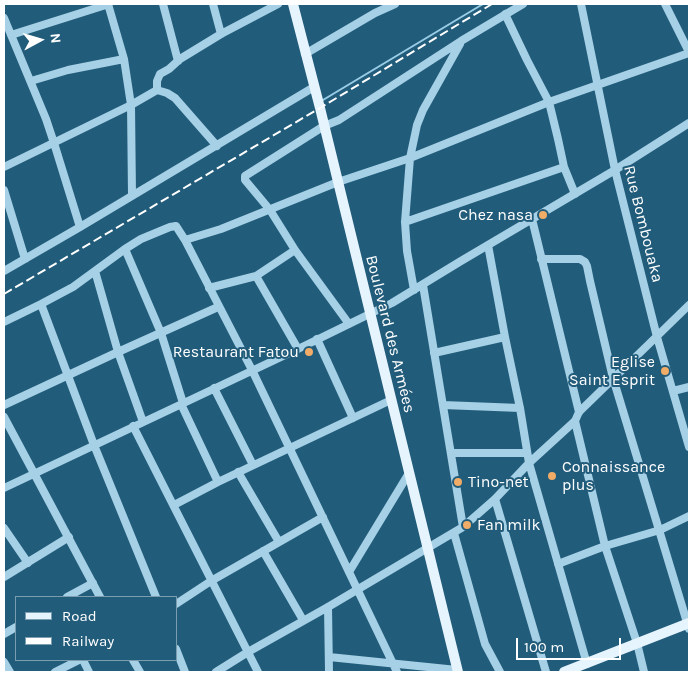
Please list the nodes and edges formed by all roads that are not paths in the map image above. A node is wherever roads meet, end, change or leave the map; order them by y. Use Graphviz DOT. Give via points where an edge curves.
graph roads {
  1 [pos="108,4"];
  2 [pos="164,4"];
  3 [pos="213,4"];
  4 [pos="278,4"];
  5 [pos="293,4"];
  6 [pos="395,4"];
  7 [pos="523,4"];
  8 [pos="581,4"];
  9 [pos="665,4"];
  10 [pos="505,14"];
  11 [pos="4,18"];
  12 [pos="221,34"];
  13 [pos="11,35"];
  14 [pos="461,42"];
  15 [pos="689,53"];
  16 [pos="305,54"];
  17 [pos="124,59"];
  18 [pos="178,60"];
  19 [pos="31,81"];
  20 [pos="597,85"];
  21 [pos="314,87"];
  22 [pos="157,90"];
  23 [pos="549,102"];
  24 [pos="130,105"];
  25 [pos="689,123"];
  26 [pos="324,126"];
  27 [pos="54,143"];
  28 [pos="217,146"];
  29 [pos="410,158"];
  30 [pos="4,167"];
  31 [pos="564,167"];
  32 [pos="615,170"];
  33 [pos="338,182"];
  34 [pos="4,190"];
  35 [pos="574,194"];
  36 [pos="132,196"];
  37 [pos="270,210"];
  38 [pos="532,219"];
  39 [pos="405,222"];
  40 [pos="80,227"];
  41 [pos="185,240"];
  42 [pos="488,245"];
  43 [pos="125,249"];
  44 [pos="296,250"];
  45 [pos="25,259"];
  46 [pos="541,259"];
  47 [pos="4,271"];
  48 [pos="95,271"];
  49 [pos="256,276"];
  50 [pos="423,285"];
  51 [pos="209,288"];
  52 [pos="414,290"];
  53 [pos="41,304"];
  54 [pos="689,305"];
  55 [pos="218,307"];
  56 [pos="370,314"];
  57 [pos="4,322"];
  58 [pos="349,324"];
  59 [pos="161,333"];
  60 [pos="505,337"];
  61 [pos="657,337"];
  62 [pos="318,339"];
  63 [pos="298,349"];
  64 [pos="118,352"];
  65 [pos="434,353"];
  66 [pos="252,370"];
  67 [pos="68,375"];
  68 [pos="613,378"];
  69 [pos="214,388"];
  70 [pos="689,388"];
  71 [pos="673,391"];
  72 [pos="392,400"];
  73 [pos="182,403"];
  74 [pos="443,405"];
  75 [pos="4,406"];
  76 [pos="520,408"];
  77 [pos="579,412"];
  78 [pos="4,417"];
  79 [pos="353,418"];
  80 [pos="575,421"];
  81 [pos="143,422"];
  82 [pos="133,426"];
  83 [pos="94,445"];
  84 [pos="290,448"];
  85 [pos="689,448"];
  86 [pos="451,453"];
  87 [pos="527,453"];
  88 [pos="529,462"];
  89 [pos="253,465"];
  90 [pos="238,472"];
  91 [pos="34,473"];
  92 [pos="408,473"];
  93 [pos="218,482"];
  94 [pos="4,488"];
  95 [pos="495,499"];
  96 [pos="174,505"];
  97 [pos="689,516"];
  98 [pos="323,517"];
  99 [pos="463,527"];
  100 [pos="4,528"];
  101 [pos="660,530"];
  102 [pos="454,533"];
  103 [pos="69,537"];
  104 [pos="279,542"];
  105 [pos="605,546"];
  106 [pos="428,549"];
  107 [pos="263,551"];
  108 [pos="28,563"];
  109 [pos="558,564"];
  110 [pos="350,572"];
  111 [pos="4,577"];
  112 [pos="211,580"];
  113 [pos="93,582"];
  114 [pos="358,589"];
  115 [pos="69,596"];
  116 [pos="100,596"];
  117 [pos="156,596"];
  118 [pos="178,603"];
  119 [pos="328,607"];
  120 [pos="302,620"];
  121 [pos="689,625"];
  122 [pos="15,628"];
  123 [pos="4,634"];
  124 [pos="637,643"];
  125 [pos="248,652"];
  126 [pos="178,654"];
  127 [pos="329,657"];
  128 [pos="77,661"];
  129 [pos="134,661"];
  130 [pos="4,662"];
  131 [pos="393,664"];
  132 [pos="588,668"];
  133 [pos="458,671"];
  134 [pos="10,672"];
  135 [pos="55,672"];
  136 [pos="140,672"];
  137 [pos="185,672"];
  138 [pos="216,672"];
  139 [pos="258,672"];
  140 [pos="329,672"];
  141 [pos="398,672"];
  142 [pos="500,672"];
  143 [pos="546,672"];
  144 [pos="564,672"];
  145 [pos="644,672"];
  1 -- 13 [label="street"];
  1 -- 17 [label="street"];
  2 -- 18 [label="street"];
  3 -- 12 [label="street"];
  4 -- 12 [label="street"];
  5 -- 16 [label="main road, Boulevard des Armées"];
  6 -- 16 [label="street"];
  7 -- 10 [label="street"];
  8 -- 20 [label="street, Rue Bombouaka"];
  9 -- 15 [label="street"];
  10 -- 14 [label="street"];
  10 -- 23 [label="street"];
  11 -- 13 [label="street"];
  12 -- 18 [label="street"];
  13 -- 19 [label="street"];
  14 -- 26 [label="street" via="339,120"];
  14 -- 29 [label="street" via="423,110"];
  15 -- 20 [label="street"];
  16 -- 21 [label="main road, Boulevard des Armées"];
  17 -- 19 [label="street"];
  17 -- 24 [label="street"];
  18 -- 22 [label="street" via="160,74"];
  19 -- 27 [label="street"];
  20 -- 23 [label="street"];
  20 -- 32 [label="street, Rue Bombouaka"];
  21 -- 26 [label="main road, Boulevard des Armées"];
  21 -- 28 [label="street"];
  22 -- 24 [label="street"];
  22 -- 28 [label="street" via="175,98"];
  23 -- 29 [label="street"];
  23 -- 31 [label="street"];
  24 -- 27 [label="street"];
  24 -- 36 [label="street"];
  25 -- 32 [label="street"];
  26 -- 33 [label="main road, Boulevard des Armées"];
  26 -- 37 [label="street" via="245,176"];
  27 -- 30 [label="street"];
  27 -- 40 [label="street"];
  28 -- 36 [label="street"];
  29 -- 33 [label="street"];
  29 -- 39 [label="street"];
  31 -- 35 [label="street"];
  31 -- 39 [label="street"];
  32 -- 35 [label="street"];
  32 -- 61 [label="street, Rue Bombouaka"];
  33 -- 37 [label="street"];
  33 -- 56 [label="main road, Boulevard des Armées"];
  34 -- 45 [label="street"];
  35 -- 38 [label="street"];
  36 -- 40 [label="street"];
  37 -- 41 [label="street"];
  37 -- 44 [label="street"];
  38 -- 42 [label="street"];
  38 -- 46 [label="street"];
  39 -- 52 [label="street"];
  40 -- 45 [label="street"];
  41 -- 43 [label="street" via="173,226"];
  41 -- 51 [label="street"];
  42 -- 50 [label="street"];
  42 -- 60 [label="street"];
  43 -- 48 [label="street"];
  43 -- 59 [label="street"];
  44 -- 49 [label="street"];
  44 -- 58 [label="street"];
  45 -- 47 [label="street"];
  46 -- 68 [label="street" via="580,259 585,262"];
  46 -- 77 [label="street"];
  48 -- 53 [label="street"];
  48 -- 64 [label="street"];
  49 -- 51 [label="street"];
  49 -- 63 [label="street"];
  50 -- 52 [label="street"];
  50 -- 65 [label="street"];
  51 -- 55 [label="street"];
  52 -- 56 [label="street"];
  53 -- 57 [label="street"];
  53 -- 67 [label="street"];
  54 -- 61 [label="street"];
  55 -- 59 [label="street"];
  55 -- 66 [label="street"];
  56 -- 58 [label="street"];
  56 -- 72 [label="main road, Boulevard des Armées"];
  58 -- 62 [label="street"];
  59 -- 64 [label="street"];
  59 -- 73 [label="street"];
  60 -- 65 [label="street"];
  60 -- 76 [label="street"];
  61 -- 68 [label="street"];
  61 -- 71 [label="street, Rue Bombouaka"];
  62 -- 63 [label="street"];
  62 -- 79 [label="street"];
  63 -- 66 [label="street"];
  64 -- 67 [label="street"];
  64 -- 81 [label="street"];
  65 -- 74 [label="street"];
  66 -- 69 [label="street"];
  66 -- 84 [label="street"];
  67 -- 75 [label="street"];
  67 -- 83 [label="street"];
  68 -- 77 [label="street"];
  68 -- 101 [label="street"];
  69 -- 73 [label="street"];
  69 -- 89 [label="street"];
  70 -- 71 [label="street"];
  71 -- 85 [label="street, Rue Bombouaka"];
  72 -- 79 [label="street"];
  72 -- 92 [label="main road, Boulevard des Armées"];
  73 -- 81 [label="street"];
  73 -- 93 [label="street"];
  74 -- 76 [label="street"];
  74 -- 86 [label="street"];
  76 -- 87 [label="street"];
  77 -- 80 [label="street"];
  78 -- 91 [label="street"];
  79 -- 84 [label="street"];
  80 -- 88 [label="street"];
  80 -- 105 [label="street"];
  81 -- 82 [label="street"];
  82 -- 83 [label="street"];
  82 -- 96 [label="street"];
  83 -- 91 [label="street"];
  83 -- 117 [label="street"];
  84 -- 89 [label="street"];
  84 -- 98 [label="street"];
  86 -- 87 [label="street"];
  86 -- 99 [label="street"];
  87 -- 88 [label="street"];
  88 -- 95 [label="street"];
  88 -- 109 [label="street"];
  89 -- 90 [label="street"];
  90 -- 93 [label="street"];
  90 -- 104 [label="street"];
  91 -- 94 [label="street"];
  91 -- 103 [label="street"];
  92 -- 106 [label="main road, Boulevard des Armées"];
  92 -- 110 [label="street"];
  93 -- 96 [label="street"];
  95 -- 99 [label="street"];
  95 -- 143 [label="street"];
  96 -- 112 [label="street"];
  97 -- 101 [label="street"];
  98 -- 104 [label="street"];
  98 -- 110 [label="street"];
  99 -- 102 [label="street"];
  100 -- 108 [label="street"];
  101 -- 105 [label="street"];
  101 -- 121 [label="street"];
  102 -- 106 [label="street"];
  102 -- 142 [label="street" via="485,644"];
  103 -- 108 [label="street"];
  103 -- 113 [label="street"];
  104 -- 107 [label="street"];
  105 -- 109 [label="street"];
  105 -- 124 [label="street"];
  106 -- 114 [label="street"];
  106 -- 133 [label="main road, Boulevard des Armées"];
  107 -- 112 [label="street"];
  107 -- 120 [label="street"];
  108 -- 111 [label="street"];
  109 -- 132 [label="street"];
  110 -- 114 [label="street"];
  112 -- 118 [label="street"];
  112 -- 125 [label="street"];
  113 -- 115 [label="street"];
  113 -- 116 [label="street"];
  114 -- 119 [label="street"];
  114 -- 131 [label="street"];
  119 -- 120 [label="street"];
  119 -- 127 [label="street"];
  120 -- 125 [label="street"];
  121 -- 124 [label="main road"];
  122 -- 123 [label="street"];
  124 -- 132 [label="main road"];
  124 -- 145 [label="street"];
  125 -- 138 [label="street"];
  125 -- 139 [label="street"];
  126 -- 137 [label="street"];
  127 -- 131 [label="street"];
  127 -- 140 [label="street"];
  128 -- 135 [label="street"];
  129 -- 136 [label="street"];
  130 -- 134 [label="street"];
  131 -- 133 [label="street"];
  131 -- 141 [label="street"];
  132 -- 144 [label="main road"];
}
